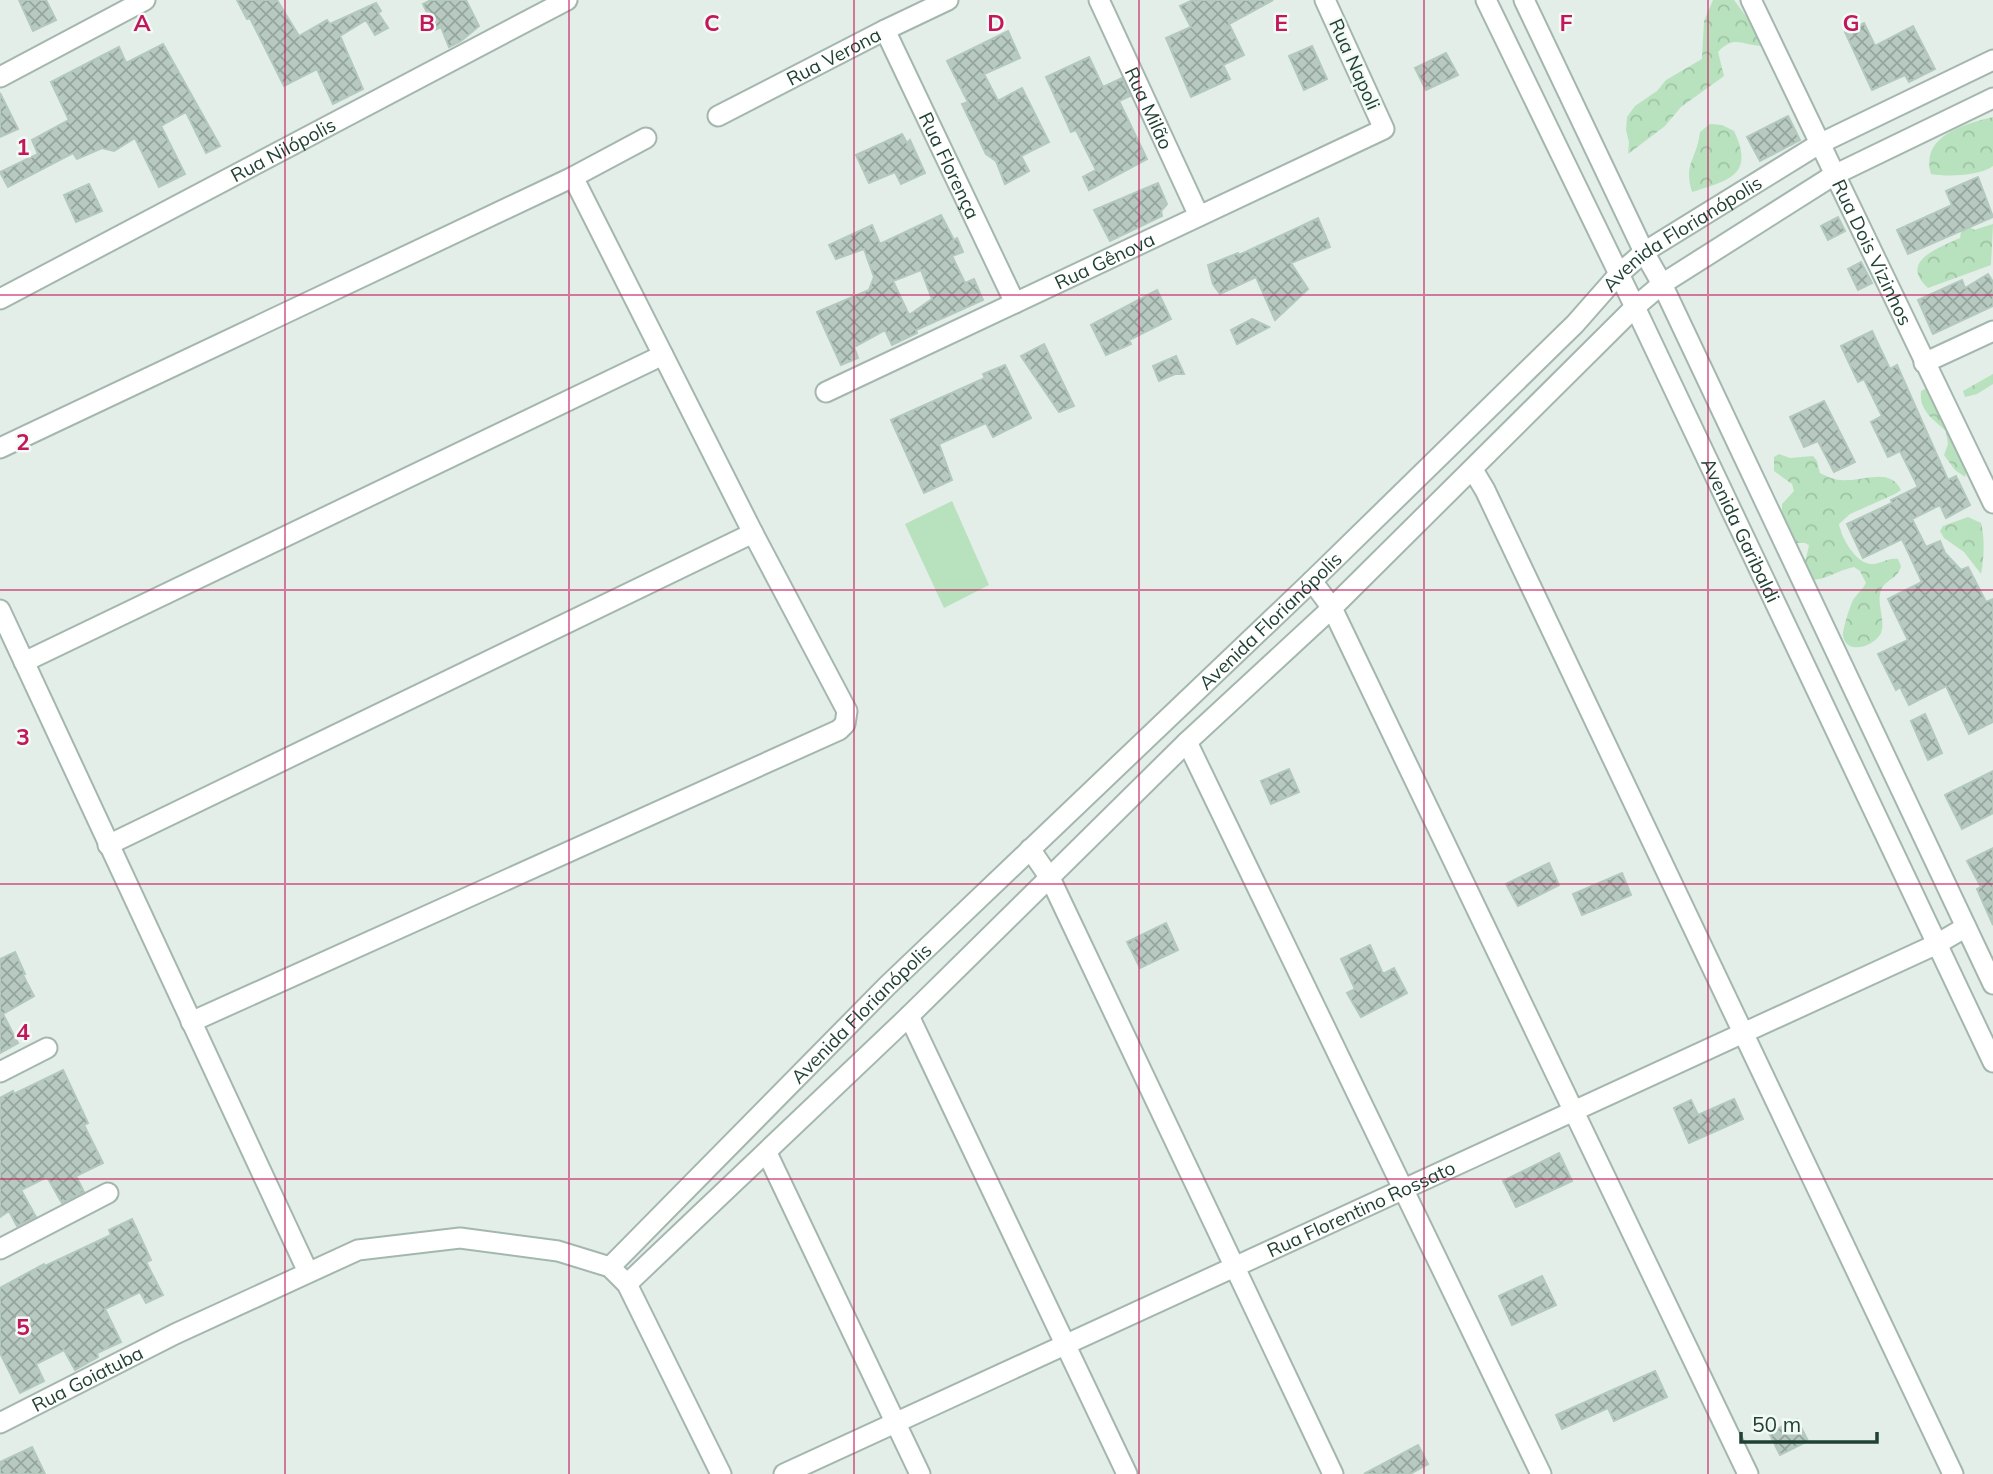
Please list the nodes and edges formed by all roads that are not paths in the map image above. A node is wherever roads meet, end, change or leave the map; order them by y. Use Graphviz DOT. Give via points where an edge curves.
graph roads {
  1 [pos="145,0"];
  2 [pos="567,0"];
  3 [pos="948,0"];
  4 [pos="1099,0"];
  5 [pos="1325,0"];
  6 [pos="1486,0"];
  7 [pos="1524,0"];
  8 [pos="1751,0"];
  9 [pos="885,30"];
  10 [pos="1993,60"];
  11 [pos="0,77"];
  12 [pos="1993,98"];
  13 [pos="718,116"];
  14 [pos="1384,129"];
  15 [pos="646,138"];
  16 [pos="1819,145"];
  17 [pos="1834,175"];
  18 [pos="573,177"];
  19 [pos="1199,216"];
  20 [pos="1644,252"];
  21 [pos="1619,274"];
  22 [pos="1661,284"];
  23 [pos="0,299"];
  24 [pos="1015,303"];
  25 [pos="1635,307"];
  26 [pos="1993,331"];
  27 [pos="663,355"];
  28 [pos="1924,363"];
  29 [pos="826,392"];
  30 [pos="0,448"];
  31 [pos="1473,470"];
  32 [pos="1993,503"];
  33 [pos="753,533"];
  34 [pos="1312,581"];
  35 [pos="1332,608"];
  36 [pos="0,610"];
  37 [pos="24,662"];
  38 [pos="1187,742"];
  39 [pos="108,845"];
  40 [pos="1030,849"];
  41 [pos="1050,878"];
  42 [pos="1966,927"];
  43 [pos="1937,944"];
  44 [pos="1993,984"];
  45 [pos="909,1016"];
  46 [pos="191,1022"];
  47 [pos="1743,1033"];
  48 [pos="47,1048"];
  49 [pos="1993,1062"];
  50 [pos="0,1072"];
  51 [pos="1574,1111"];
  52 [pos="767,1153"];
  53 [pos="1403,1189"];
  54 [pos="108,1193"];
  55 [pos="0,1249"];
  56 [pos="610,1267"];
  57 [pos="1233,1268"];
  58 [pos="308,1272"];
  59 [pos="627,1284"];
  60 [pos="1066,1345"];
  61 [pos="0,1423"];
  62 [pos="896,1423"];
  63 [pos="720,1474"];
  64 [pos="785,1474"];
  65 [pos="920,1474"];
  66 [pos="1127,1474"];
  67 [pos="1333,1474"];
  68 [pos="1541,1474"];
  69 [pos="1748,1474"];
  70 [pos="1953,1474"];
  1 -- 11 [label="street"];
  2 -- 23 [label="street, Rua Nilópolis"];
  3 -- 9 [label="street, Rua Verona"];
  4 -- 19 [label="street, Rua Milão"];
  5 -- 14 [label="street, Rua Napoli"];
  6 -- 21 [label="street, Avenida Garibaldi"];
  7 -- 20 [label="street, Avenida Garibaldi"];
  8 -- 16 [label="street, Rua Dois Vizinhos"];
  9 -- 13 [label="street, Rua Verona"];
  9 -- 24 [label="street, Rua Florença"];
  10 -- 16 [label="street, Avenida Florianópolis"];
  12 -- 17 [label="street, Avenida Florianópolis"];
  14 -- 19 [label="street, Rua Gênova"];
  15 -- 18 [label="street"];
  16 -- 17 [label="street, Rua Dois Vizinhos"];
  16 -- 20 [label="street, Avenida Florianópolis"];
  17 -- 22 [label="street, Avenida Florianópolis"];
  17 -- 28 [label="street, Rua Dois Vizinhos"];
  18 -- 27 [label="street"];
  18 -- 30 [label="street"];
  19 -- 24 [label="street, Rua Gênova"];
  20 -- 21 [label="street, Avenida Florianópolis"];
  20 -- 22 [label="street, Avenida Garibaldi"];
  21 -- 25 [label="street, Avenida Garibaldi"];
  21 -- 34 [label="street, Avenida Florianópolis" via="1575,324"];
  22 -- 25 [label="street, Avenida Florianópolis"];
  22 -- 42 [label="street, Avenida Garibaldi"];
  24 -- 29 [label="street, Rua Gênova"];
  25 -- 31 [label="street, Avenida Florianópolis"];
  25 -- 43 [label="street, Avenida Garibaldi"];
  26 -- 28 [label="street"];
  27 -- 33 [label="street"];
  27 -- 37 [label="street"];
  28 -- 32 [label="street, Rua Dois Vizinhos"];
  31 -- 35 [label="street, Avenida Florianópolis"];
  31 -- 47 [label="street"];
  33 -- 39 [label="street"];
  33 -- 46 [label="street" via="847,711 839,730"];
  34 -- 35 [label="street"];
  34 -- 40 [label="street, Avenida Florianópolis"];
  35 -- 38 [label="street, Avenida Florianópolis"];
  35 -- 51 [label="street"];
  36 -- 37 [label="street"];
  37 -- 39 [label="street"];
  38 -- 41 [label="street, Avenida Florianópolis"];
  38 -- 53 [label="street"];
  39 -- 46 [label="street"];
  40 -- 41 [label="street"];
  40 -- 56 [label="street, Avenida Florianópolis" via="877,995"];
  41 -- 45 [label="street, Avenida Florianópolis"];
  41 -- 57 [label="street"];
  42 -- 43 [label="street, Rua Florentino Rossato"];
  42 -- 44 [label="street, Avenida Garibaldi"];
  43 -- 47 [label="street, Rua Florentino Rossato"];
  43 -- 49 [label="street, Avenida Garibaldi"];
  45 -- 52 [label="street, Avenida Florianópolis"];
  45 -- 60 [label="street"];
  46 -- 58 [label="street"];
  47 -- 51 [label="street, Rua Florentino Rossato"];
  47 -- 70 [label="street"];
  48 -- 50 [label="street"];
  51 -- 53 [label="street, Rua Florentino Rossato"];
  51 -- 69 [label="street"];
  52 -- 59 [label="street, Avenida Florianópolis"];
  52 -- 62 [label="street"];
  53 -- 57 [label="street, Rua Florentino Rossato"];
  53 -- 68 [label="street"];
  54 -- 55 [label="street"];
  56 -- 58 [label="street, Rua Goiatuba" via="558,1251 460,1238 358,1250"];
  56 -- 59 [label="street"];
  57 -- 60 [label="street, Rua Florentino Rossato"];
  57 -- 67 [label="street"];
  58 -- 61 [label="street, Rua Goiatuba"];
  59 -- 63 [label="street"];
  60 -- 62 [label="street, Rua Florentino Rossato"];
  60 -- 66 [label="street"];
  62 -- 64 [label="street, Rua Florentino Rossato"];
  62 -- 65 [label="street"];
}
